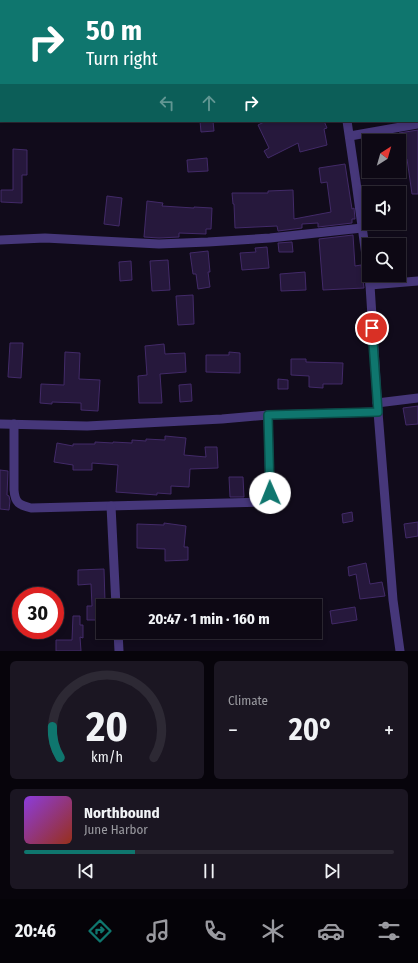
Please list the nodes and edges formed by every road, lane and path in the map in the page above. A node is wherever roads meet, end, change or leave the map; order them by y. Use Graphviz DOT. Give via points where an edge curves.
graph roads {
  1 [pos="347,122"];
  2 [pos="418,124"];
  3 [pos="350,136"];
  4 [pos="362,228"];
  5 [pos="362,230"];
  6 [pos="0,240"];
  7 [pos="418,281"];
  8 [pos="370,285"];
  9 [pos="418,398"];
  10 [pos="377,407"];
  11 [pos="268,415"];
  12 [pos="0,424"];
  13 [pos="14,424"];
  14 [pos="111,506"];
  15 [pos="116,599"];
  16 [pos="118,639"];
  17 [pos="119,651"];
  18 [pos="400,651"];
  1 -- 3 [label="street"];
  2 -- 3 [label="street"];
  3 -- 4 [label="street"];
  4 -- 6 [label="street" via="201,243 159,244 45,238"];
  5 -- 8 [label="street"];
  7 -- 8 [label="street"];
  8 -- 10 [label="street"];
  9 -- 10 [label="street"];
  10 -- 11 [label="street"];
  10 -- 18 [label="street" via="393,600"];
  11 -- 13 [label="street" via="88,426"];
  11 -- 14 [label="street" via="270,493 266,502"];
  12 -- 13 [label="street"];
  13 -- 14 [label="street" via="14,490 15,499 19,503 31,508"];
  14 -- 15 [label="street"];
  16 -- 17 [label="street"];
}
